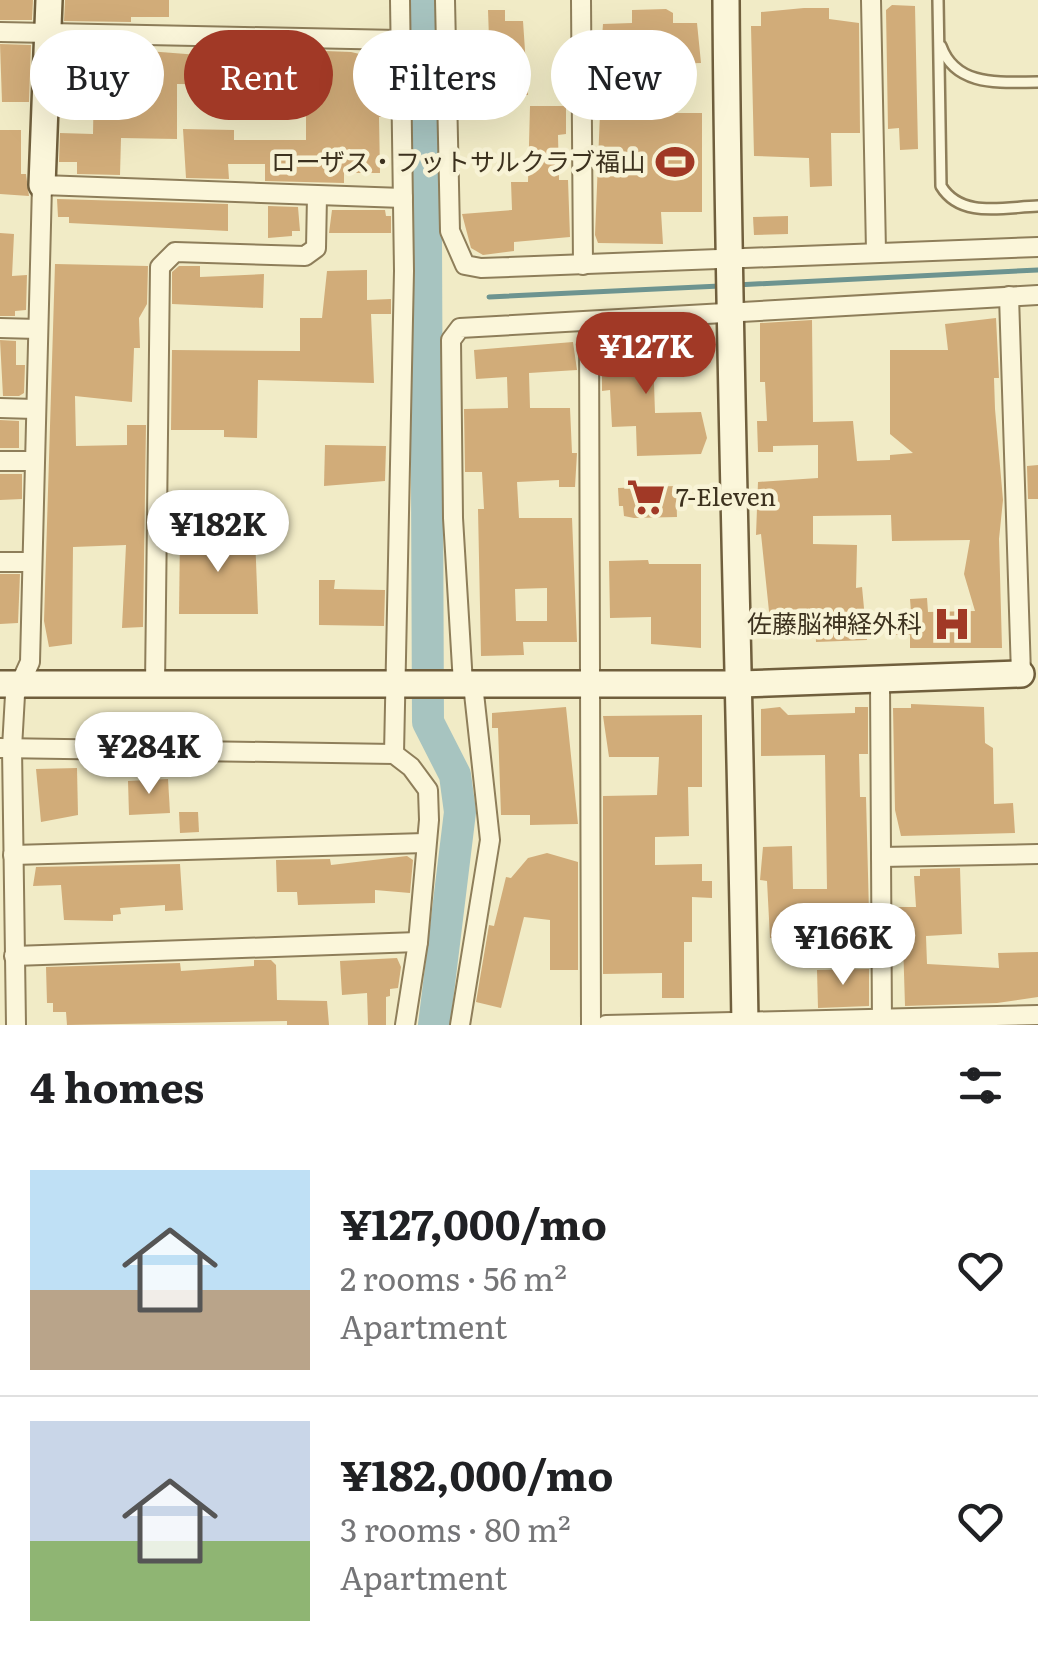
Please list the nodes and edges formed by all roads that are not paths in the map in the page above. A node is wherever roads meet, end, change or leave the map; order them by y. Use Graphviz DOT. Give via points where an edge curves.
graph roads {
  1 [pos="49,0"];
  2 [pos="400,0"];
  3 [pos="444,0"];
  4 [pos="582,0"];
  5 [pos="726,0"];
  6 [pos="872,0"];
  7 [pos="938,0"];
  8 [pos="939,24"];
  9 [pos="48,30"];
  10 [pos="399,30"];
  11 [pos="0,32"];
  12 [pos="30,33"];
  13 [pos="164,36"];
  14 [pos="353,39"];
  15 [pos="1038,82"];
  16 [pos="45,120"];
  17 [pos="404,120"];
  18 [pos="42,185"];
  19 [pos="317,196"];
  20 [pos="403,198"];
  21 [pos="1038,206"];
  22 [pos="1038,247"];
  23 [pos="876,250"];
  24 [pos="583,264"];
  25 [pos="727,267"];
  26 [pos="1038,295"];
  27 [pos="1009,296"];
  28 [pos="728,308"];
  29 [pos="590,321"];
  30 [pos="0,328"];
  31 [pos="38,328"];
  32 [pos="0,408"];
  33 [pos="36,409"];
  34 [pos="0,461"];
  35 [pos="34,461"];
  36 [pos="0,562"];
  37 [pos="31,562"];
  38 [pos="1022,674"];
  39 [pos="403,682"];
  40 [pos="593,682"];
  41 [pos="880,682"];
  42 [pos="10,684"];
  43 [pos="463,684"];
  44 [pos="740,684"];
  45 [pos="155,685"];
  46 [pos="6,748"];
  47 [pos="394,754"];
  48 [pos="425,842"];
  49 [pos="1038,854"];
  50 [pos="12,855"];
  51 [pos="881,858"];
  52 [pos="418,942"];
  53 [pos="14,956"];
  54 [pos="1038,1015"];
  55 [pos="882,1022"];
  56 [pos="744,1024"];
  57 [pos="16,1025"];
  58 [pos="405,1025"];
  59 [pos="460,1025"];
  60 [pos="591,1025"];
  61 [pos="606,1025"];
  1 -- 9 [label="street"];
  2 -- 10 [label="street"];
  3 -- 24 [label="street" via="450,231 456,250 466,265 480,268"];
  4 -- 24 [label="street"];
  5 -- 25 [label="street"];
  6 -- 23 [label="street"];
  7 -- 8 [label="lane"];
  8 -- 15 [label="lane" via="942,52 968,76"];
  8 -- 21 [label="lane" via="941,186 967,208"];
  11 -- 12 [label="street"];
  13 -- 14 [label="street"];
  16 -- 18 [label="street"];
  17 -- 20 [label="street"];
  18 -- 19 [label="street"];
  18 -- 31 [label="street"];
  19 -- 20 [label="street"];
  19 -- 45 [label="street" via="316,248 305,256 174,252 160,267"];
  20 -- 39 [label="street"];
  22 -- 23 [label="street"];
  23 -- 25 [label="street"];
  24 -- 25 [label="street"];
  25 -- 28 [label="street"];
  26 -- 27 [label="street"];
  27 -- 28 [label="street"];
  27 -- 38 [label="street"];
  28 -- 29 [label="street"];
  28 -- 44 [label="street"];
  29 -- 40 [label="street"];
  29 -- 43 [label="street" via="460,328 451,340"];
  30 -- 31 [label="street"];
  31 -- 33 [label="street"];
  32 -- 33 [label="street"];
  33 -- 35 [label="street"];
  34 -- 35 [label="street"];
  35 -- 37 [label="street"];
  36 -- 37 [label="street"];
  37 -- 42 [label="street" via="30,662"];
  38 -- 41 [label="street"];
  39 -- 43 [label="street"];
  39 -- 45 [label="street"];
  39 -- 47 [label="street"];
  40 -- 43 [label="street"];
  40 -- 44 [label="street"];
  40 -- 60 [label="street"];
  41 -- 44 [label="street"];
  41 -- 51 [label="street"];
  42 -- 45 [label="street"];
  42 -- 46 [label="street" via="15,695"];
  43 -- 59 [label="street" via="490,840"];
  44 -- 56 [label="street"];
  46 -- 47 [label="street"];
  46 -- 50 [label="street"];
  47 -- 48 [label="street" via="428,790"];
  48 -- 50 [label="street"];
  48 -- 52 [label="street"];
  49 -- 51 [label="street"];
  50 -- 53 [label="street"];
  51 -- 55 [label="street"];
  52 -- 53 [label="street"];
  52 -- 58 [label="street"];
  53 -- 57 [label="street"];
  54 -- 55 [label="street"];
  55 -- 56 [label="street"];
  56 -- 61 [label="street"];
}
